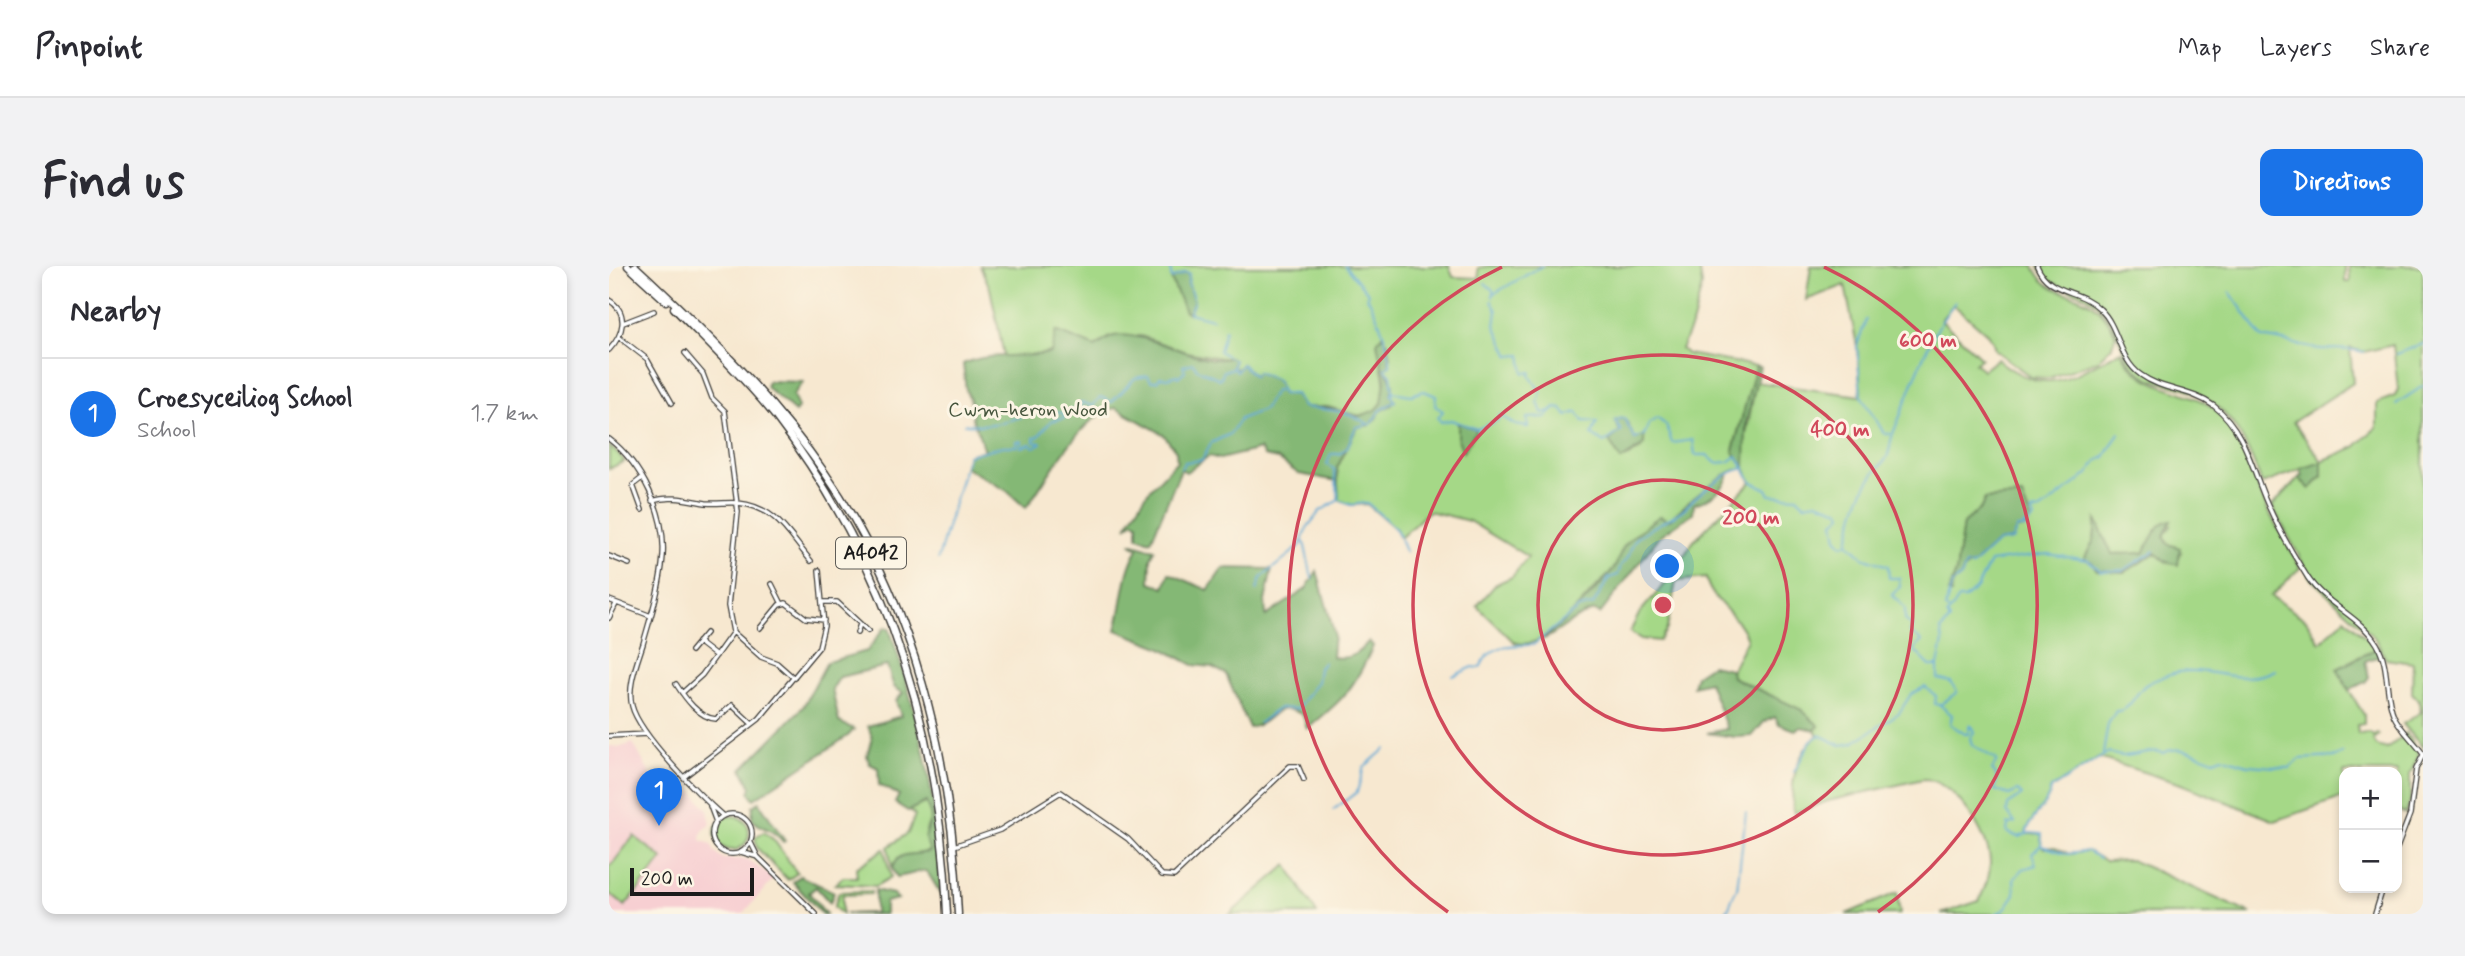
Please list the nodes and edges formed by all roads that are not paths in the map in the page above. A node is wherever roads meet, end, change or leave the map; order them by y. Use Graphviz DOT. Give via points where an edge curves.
graph roads {
  1 [pos="628,266"];
  2 [pos="635,266"];
  3 [pos="2037,266"];
  4 [pos="609,300"];
  5 [pos="654,311"];
  6 [pos="623,323"];
  7 [pos="619,338"];
  8 [pos="609,350"];
  9 [pos="685,353"];
  10 [pos="672,402"];
  11 [pos="609,439"];
  12 [pos="643,478"];
  13 [pos="652,501"];
  14 [pos="736,502"];
  15 [pos="642,510"];
  16 [pos="609,556"];
  17 [pos="811,561"];
  18 [pos="629,564"];
  19 [pos="819,570"];
  20 [pos="772,584"];
  21 [pos="609,600"];
  22 [pos="822,602"];
  23 [pos="616,603"];
  24 [pos="782,604"];
  25 [pos="651,616"];
  26 [pos="609,618"];
  27 [pos="824,620"];
  28 [pos="860,624"];
  29 [pos="760,628"];
  30 [pos="869,631"];
  31 [pos="706,632"];
  32 [pos="733,632"];
  33 [pos="857,634"];
  34 [pos="698,642"];
  35 [pos="691,652"];
  36 [pos="716,656"];
  37 [pos="794,678"];
  38 [pos="676,684"];
  39 [pos="682,693"];
  40 [pos="752,724"];
  41 [pos="647,733"];
  42 [pos="609,736"];
  43 [pos="2423,755"];
  44 [pos="685,776"];
  45 [pos="1304,780"];
  46 [pos="709,804"];
  47 [pos="723,816"];
  48 [pos="716,822"];
  49 [pos="2402,835"];
  50 [pos="751,841"];
  51 [pos="954,846"];
  52 [pos="741,852"];
  53 [pos="758,857"];
  54 [pos="2381,893"];
  55 [pos="816,914"];
  56 [pos="947,914"];
  57 [pos="958,914"];
  58 [pos="2375,914"];
  1 -- 56 [label="highway, A4042" via="673,306 773,413 862,555 895,631 919,705 939,813"];
  2 -- 51 [label="highway, A4042" via="744,372 825,473 851,516 895,607 922,680 941,753"];
  3 -- 43 [label="street" via="2052,287 2082,296 2101,309 2137,373 2159,385 2192,393 2231,423 2270,509 2310,581 2377,643 2395,719"];
  4 -- 6 [label="street"];
  5 -- 6 [label="street"];
  6 -- 7 [label="street"];
  7 -- 8 [label="street"];
  7 -- 10 [label="street" via="647,359"];
  9 -- 14 [label="street" via="725,411"];
  11 -- 12 [label="street"];
  12 -- 13 [label="street"];
  12 -- 15 [label="street" via="633,485"];
  13 -- 14 [label="street"];
  13 -- 25 [label="street" via="664,546"];
  14 -- 17 [label="street" via="777,517"];
  14 -- 32 [label="street" via="728,606"];
  16 -- 18 [label="street"];
  19 -- 22 [label="street"];
  20 -- 24 [label="street"];
  21 -- 23 [label="street"];
  22 -- 27 [label="street"];
  22 -- 28 [label="street" via="837,602"];
  23 -- 25 [label="street"];
  23 -- 26 [label="street"];
  24 -- 27 [label="street" via="806,618"];
  24 -- 29 [label="street"];
  25 -- 41 [label="street" via="631,699"];
  27 -- 37 [label="street" via="819,647"];
  28 -- 30 [label="street"];
  28 -- 33 [label="street"];
  31 -- 34 [label="street"];
  32 -- 36 [label="street"];
  32 -- 37 [label="street"];
  34 -- 35 [label="street"];
  34 -- 36 [label="street"];
  36 -- 39 [label="street"];
  37 -- 40 [label="street"];
  38 -- 39 [label="street"];
  39 -- 40 [label="street" via="711,719 732,705"];
  40 -- 44 [label="street"];
  41 -- 42 [label="street"];
  41 -- 44 [label="street"];
  43 -- 49 [label="street"];
  44 -- 46 [label="street"];
  45 -- 51 [label="street" via="1298,766 1290,766 1174,876 1162,875 1128,839 1061,792 1000,830"];
  46 -- 47 [label="street"];
  46 -- 48 [label="street"];
  47 -- 48 [label="street"];
  47 -- 50 [label="street" via="745,818 752,830"];
  48 -- 52 [label="street" via="716,845 727,853"];
  50 -- 52 [label="street"];
  50 -- 53 [label="street"];
  51 -- 57 [label="highway, A4042"];
  52 -- 53 [label="street"];
  53 -- 55 [label="street"];
  54 -- 58 [label="street"];
}
